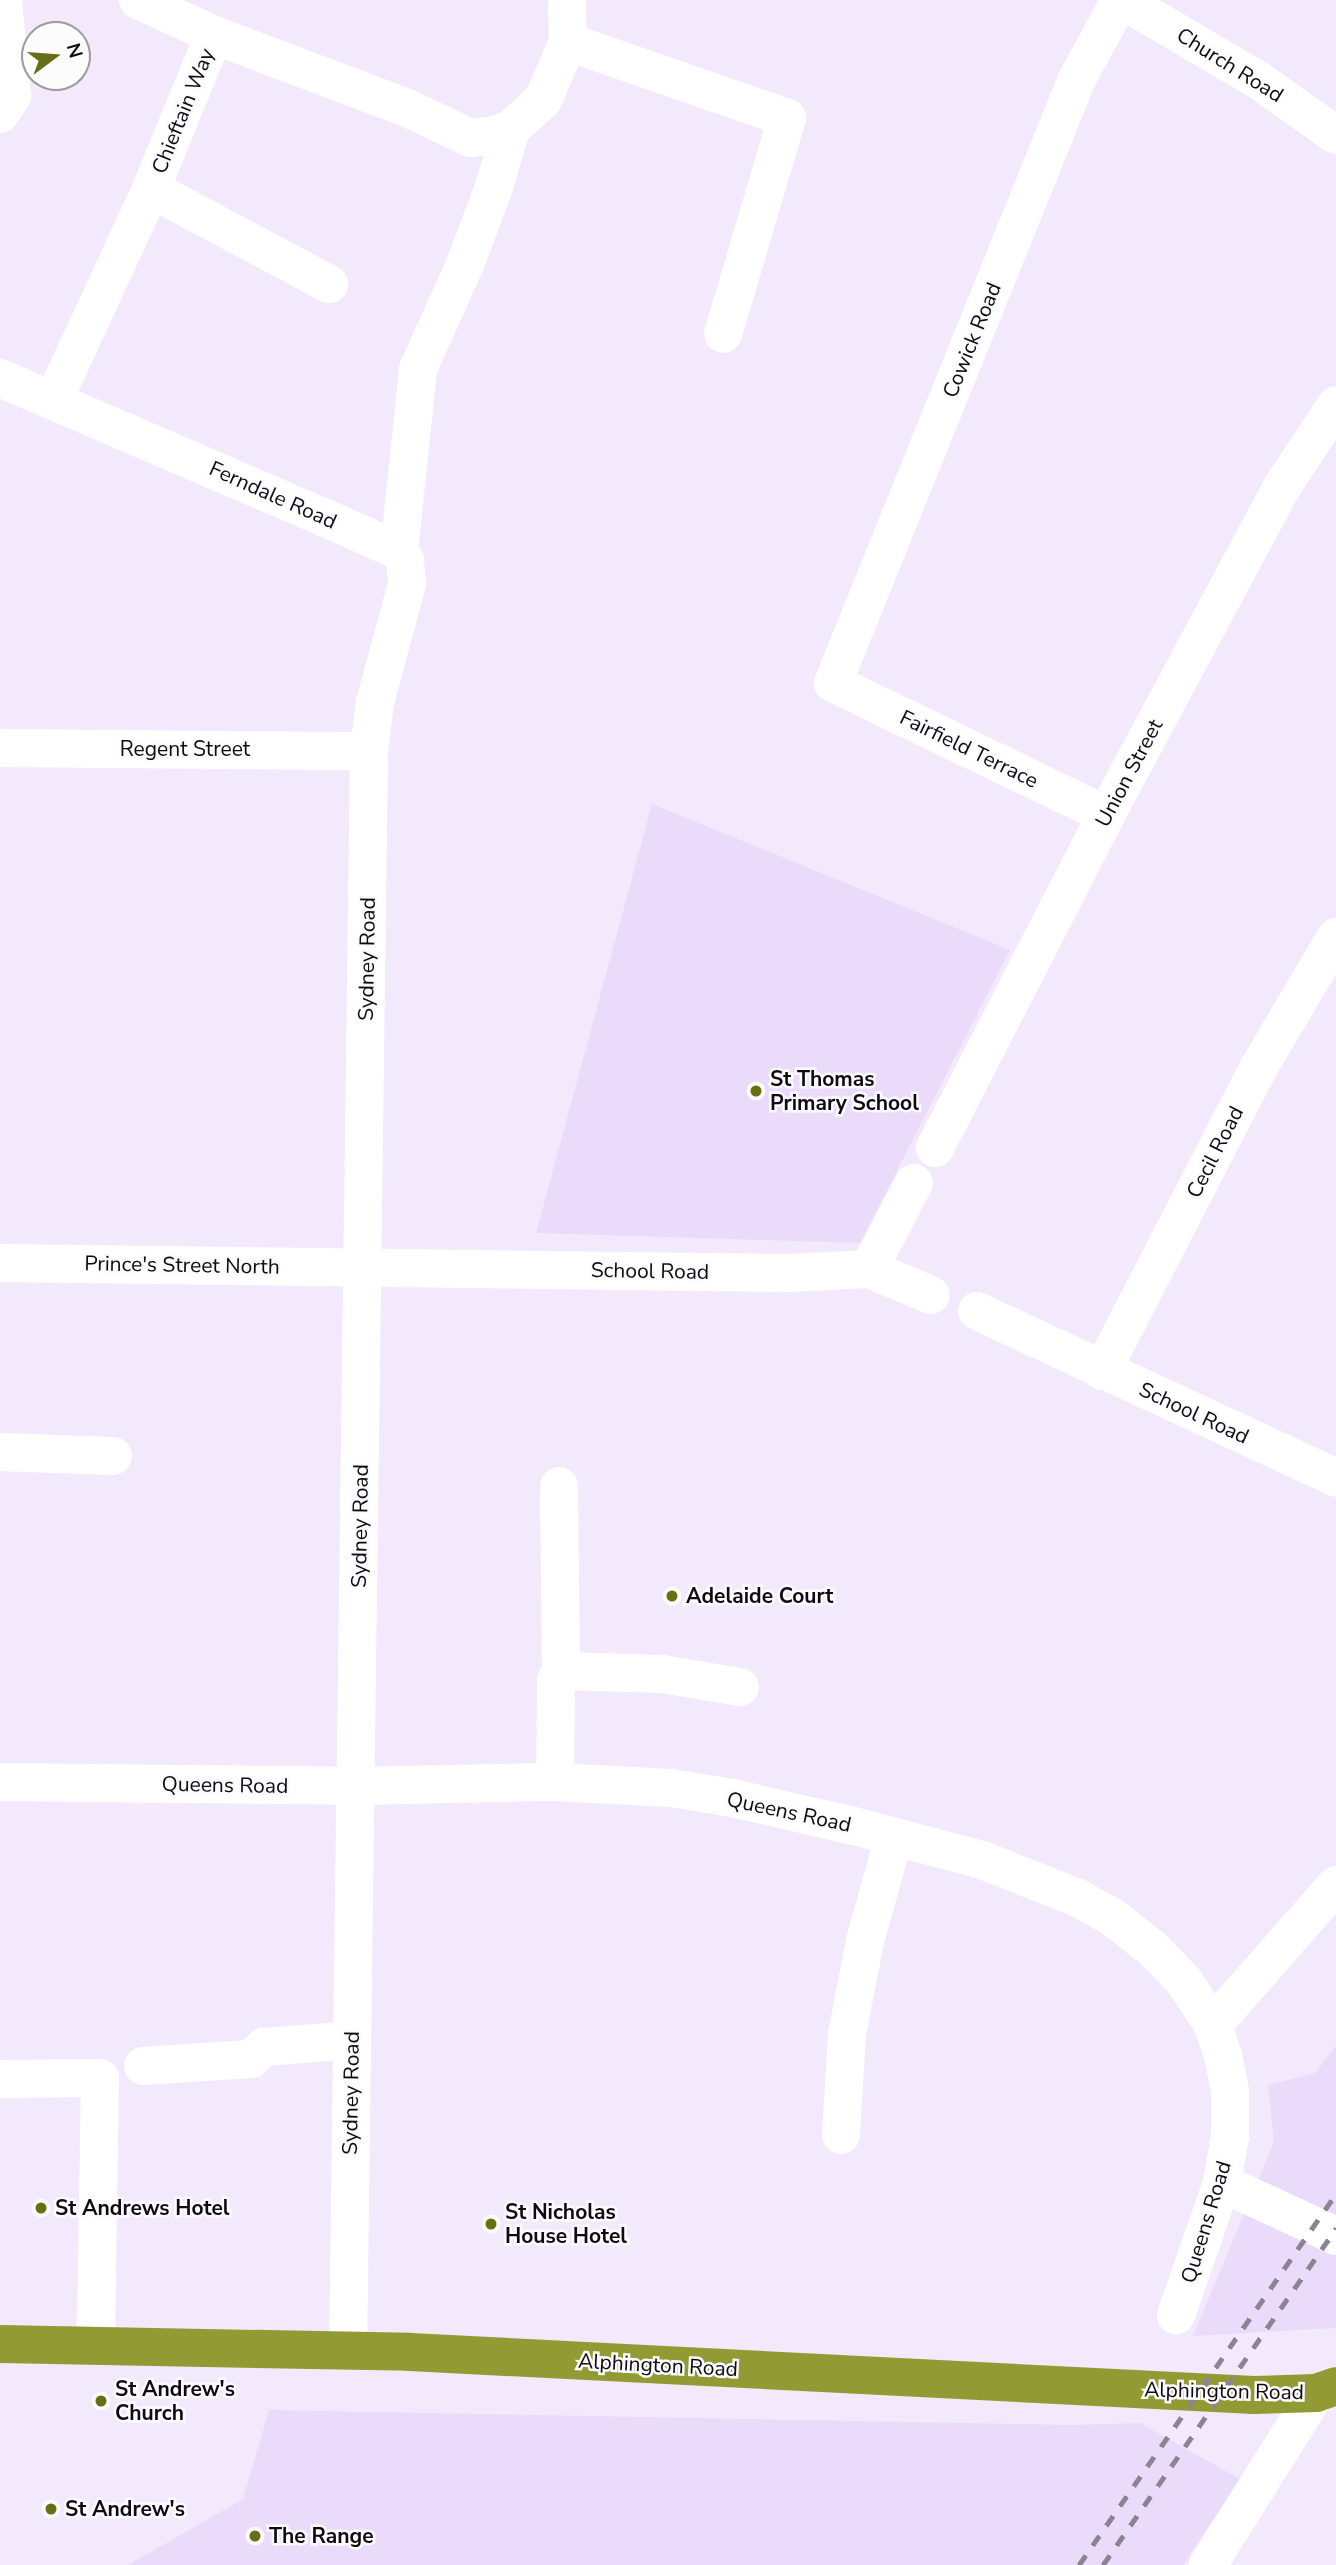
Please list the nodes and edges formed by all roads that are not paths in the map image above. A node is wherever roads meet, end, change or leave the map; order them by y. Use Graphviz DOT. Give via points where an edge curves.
graph roads {
  1 [pos="3,0"];
  2 [pos="138,0"];
  3 [pos="567,0"];
  4 [pos="1121,0"];
  5 [pos="177,9"];
  6 [pos="214,35"];
  7 [pos="568,41"];
  8 [pos="0,114"];
  9 [pos="511,129"];
  10 [pos="1336,135"];
  11 [pos="151,189"];
  12 [pos="329,284"];
  13 [pos="723,334"];
  14 [pos="0,378"];
  15 [pos="54,400"];
  16 [pos="1336,405"];
  17 [pos="399,551"];
  18 [pos="833,683"];
  19 [pos="0,748"];
  20 [pos="369,751"];
  21 [pos="1106,815"];
  22 [pos="1336,937"];
  23 [pos="935,1148"];
  24 [pos="915,1183"];
  25 [pos="0,1263"];
  26 [pos="363,1268"];
  27 [pos="869,1269"];
  28 [pos="931,1295"];
  29 [pos="976,1311"];
  30 [pos="1102,1371"];
  31 [pos="0,1452"];
  32 [pos="113,1456"];
  33 [pos="1336,1478"];
  34 [pos="559,1486"];
  35 [pos="561,1671"];
  36 [pos="740,1687"];
  37 [pos="0,1782"];
  38 [pos="555,1782"];
  39 [pos="357,1786"];
  40 [pos="894,1836"];
  41 [pos="1336,1885"];
  42 [pos="1213,2025"];
  43 [pos="352,2040"];
  44 [pos="143,2066"];
  45 [pos="0,2079"];
  46 [pos="841,2135"];
  47 [pos="1222,2183"];
  48 [pos="1336,2236"];
  49 [pos="1176,2315"];
  50 [pos="0,2344"];
  51 [pos="96,2345"];
  52 [pos="348,2350"];
  53 [pos="1326,2390"];
  54 [pos="1218,2554"];
  1 -- 8 [label="street" via="12,96"];
  2 -- 5 [label="street"];
  3 -- 7 [label="street, Chieftain Way"];
  4 -- 10 [label="street, Church Road" via="1258,80"];
  4 -- 18 [label="street, Cowick Road" via="1077,79"];
  5 -- 6 [label="street"];
  6 -- 9 [label="street, Chieftain Way" via="405,107 471,138"];
  6 -- 11 [label="street, Chieftain Way"];
  7 -- 9 [label="street, Chieftain Way" via="544,100"];
  7 -- 13 [label="street" via="786,118"];
  9 -- 17 [label="street" via="466,262 418,369"];
  11 -- 12 [label="street"];
  11 -- 15 [label="street, Chieftain Way"];
  14 -- 15 [label="street, Ferndale Road"];
  15 -- 17 [label="street, Ferndale Road"];
  16 -- 21 [label="street, Union Street" via="1282,487"];
  17 -- 20 [label="street, Sydney Road" via="405,560 407,584 375,703"];
  18 -- 21 [label="street, Fairfield Terrace"];
  19 -- 20 [label="street, Regent Street"];
  20 -- 26 [label="street, Sydney Road"];
  21 -- 23 [label="street, Union Street"];
  22 -- 30 [label="street, Cecil Road" via="1259,1067"];
  24 -- 27 [label="street"];
  25 -- 26 [label="street, Prince's Street North"];
  26 -- 27 [label="street, School Road" via="788,1273"];
  26 -- 39 [label="street, Sydney Road"];
  27 -- 28 [label="street, School Road"];
  29 -- 30 [label="street, School Road"];
  30 -- 33 [label="street, School Road"];
  31 -- 32 [label="street"];
  34 -- 35 [label="street"];
  35 -- 36 [label="street" via="662,1674"];
  35 -- 38 [label="street" via="556,1680"];
  37 -- 39 [label="street, Queens Road"];
  38 -- 39 [label="street, Queens Road"];
  38 -- 40 [label="street, Queens Road" via="671,1788"];
  39 -- 43 [label="street, Sydney Road"];
  40 -- 42 [label="street, Queens Road" via="1031,1877 1111,1916 1184,1981"];
  40 -- 46 [label="street" via="865,1941 847,2034"];
  41 -- 42 [label="street"];
  42 -- 47 [label="street, Queens Road" via="1230,2091 1230,2136"];
  43 -- 44 [label="street" via="264,2047 251,2059"];
  43 -- 52 [label="street, Sydney Road"];
  45 -- 51 [label="street" via="100,2078"];
  47 -- 48 [label="street"];
  47 -- 49 [label="street, Queens Road"];
  50 -- 51 [label="highway, Alphington Road"];
  51 -- 52 [label="highway, Alphington Road"];
  52 -- 53 [label="highway, Alphington Road" via="1254,2395"];
  53 -- 54 [label="street"];
}
